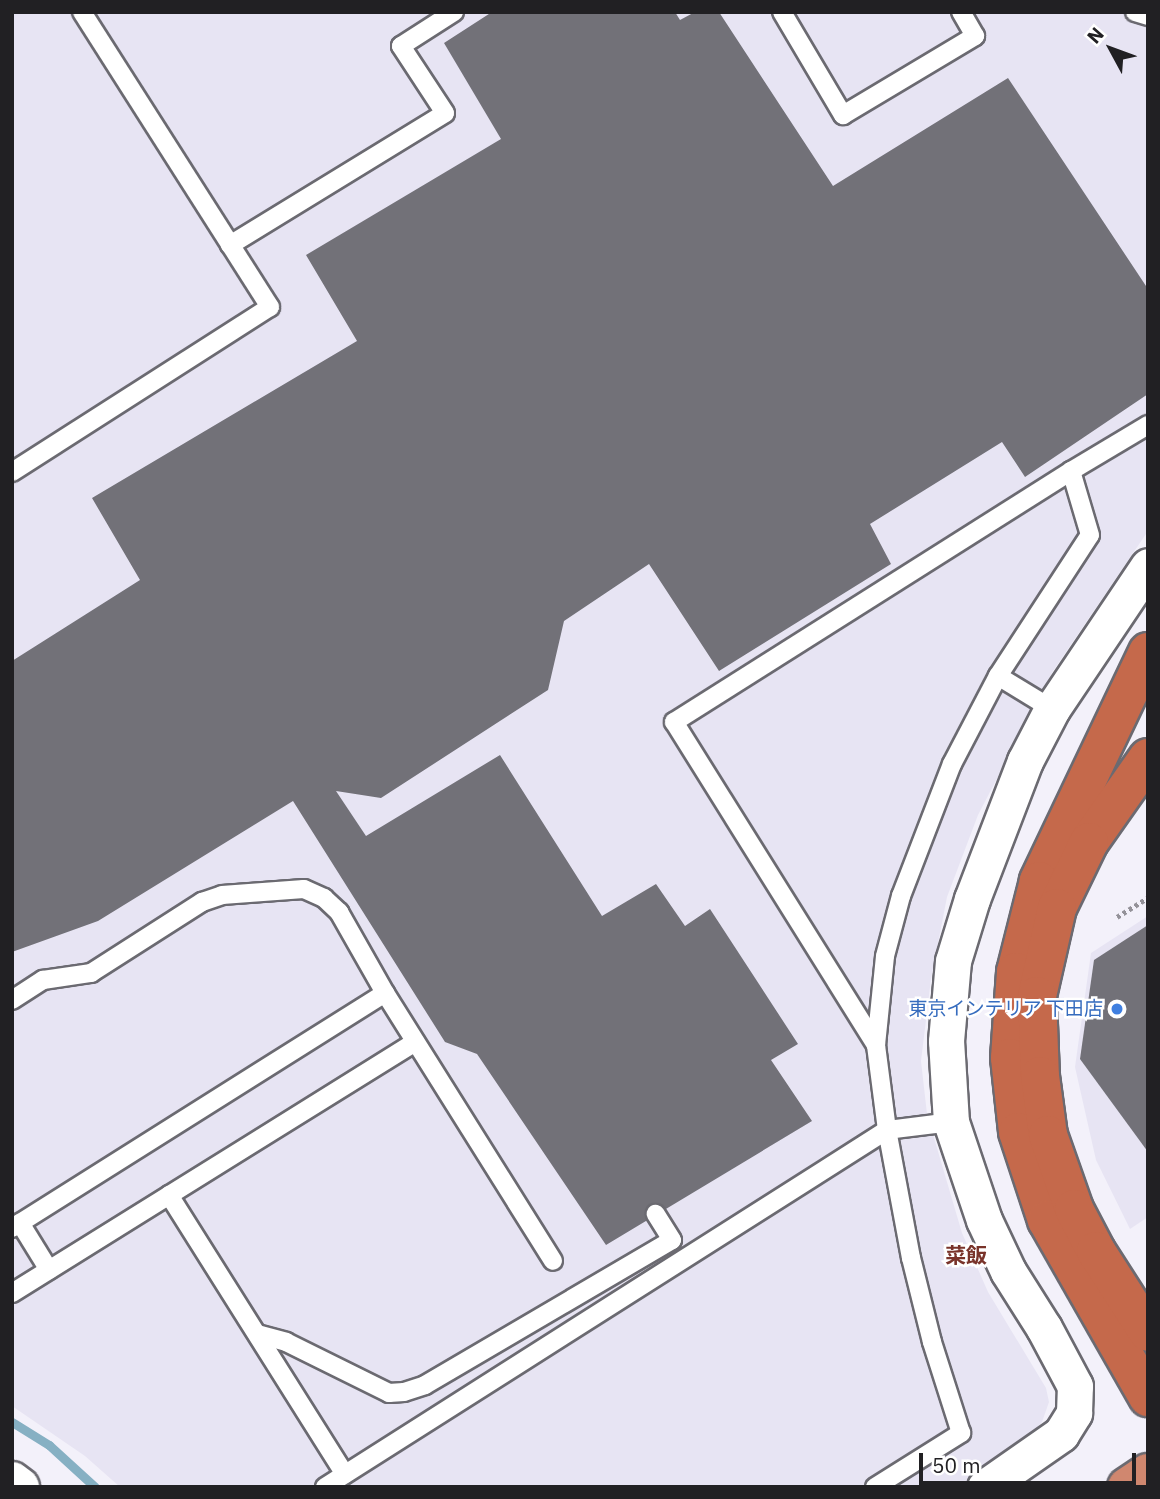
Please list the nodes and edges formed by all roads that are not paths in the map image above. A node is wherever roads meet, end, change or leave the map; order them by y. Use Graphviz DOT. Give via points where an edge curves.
graph roads {
  1 [pos="82,12"];
  2 [pos="454,12"];
  3 [pos="782,12"];
  4 [pos="961,12"];
  5 [pos="1135,12"];
  6 [pos="1148,16"];
  7 [pos="230,245"];
  8 [pos="1148,425"];
  9 [pos="12,449"];
  10 [pos="17,469"];
  11 [pos="1072,471"];
  12 [pos="1148,566"];
  13 [pos="1148,652"];
  14 [pos="998,676"];
  15 [pos="1052,709"];
  16 [pos="1148,758"];
  17 [pos="385,993"];
  18 [pos="12,1000"];
  19 [pos="415,1042"];
  20 [pos="876,1045"];
  21 [pos="951,1122"];
  22 [pos="887,1130"];
  23 [pos="170,1195"];
  24 [pos="656,1214"];
  25 [pos="16,1226"];
  26 [pos="554,1262"];
  27 [pos="49,1270"];
  28 [pos="12,1293"];
  29 [pos="1148,1332"];
  30 [pos="257,1334"];
  31 [pos="1148,1397"];
  32 [pos="1148,1472"];
  33 [pos="345,1474"];
  34 [pos="12,1481"];
  35 [pos="20,1487"];
  36 [pos="325,1487"];
  37 [pos="874,1487"];
  38 [pos="985,1487"];
  39 [pos="1126,1487"];
  1 -- 7 [label="lane"];
  2 -- 7 [label="lane" via="401,46 444,113"];
  3 -- 4 [label="lane" via="843,114 975,36"];
  5 -- 6 [label="lane"];
  7 -- 10 [label="lane" via="270,307"];
  8 -- 11 [label="lane"];
  9 -- 10 [label="lane"];
  11 -- 14 [label="lane" via="1090,535"];
  11 -- 20 [label="lane" via="674,722"];
  12 -- 15 [label="street"];
  13 -- 31 [label="highway" via="1039,881 1016,972 1010,1058 1017,1132 1047,1220"];
  14 -- 15 [label="lane"];
  14 -- 20 [label="lane" via="953,764 901,896 885,956"];
  15 -- 21 [label="street" via="1025,761 953,961 946,1041"];
  16 -- 29 [label="highway" via="1089,842 1057,908 1037,996 1048,1135 1085,1230"];
  17 -- 18 [label="lane" via="339,912 304,888 222,895 202,902 91,973 44,980"];
  17 -- 19 [label="lane"];
  17 -- 25 [label="lane"];
  19 -- 23 [label="lane"];
  19 -- 26 [label="lane"];
  20 -- 22 [label="lane"];
  21 -- 22 [label="lane"];
  21 -- 38 [label="street" via="998,1251 1075,1387 1074,1413 1061,1434"];
  22 -- 33 [label="lane"];
  22 -- 37 [label="lane" via="911,1258 961,1433"];
  23 -- 27 [label="lane"];
  23 -- 30 [label="lane"];
  24 -- 30 [label="lane" via="672,1240 425,1385 404,1392 389,1393 286,1342"];
  25 -- 27 [label="lane"];
  27 -- 28 [label="lane"];
  30 -- 33 [label="lane"];
  32 -- 39 [label="highway"];
  33 -- 36 [label="lane"];
  34 -- 35 [label="street"];
}
